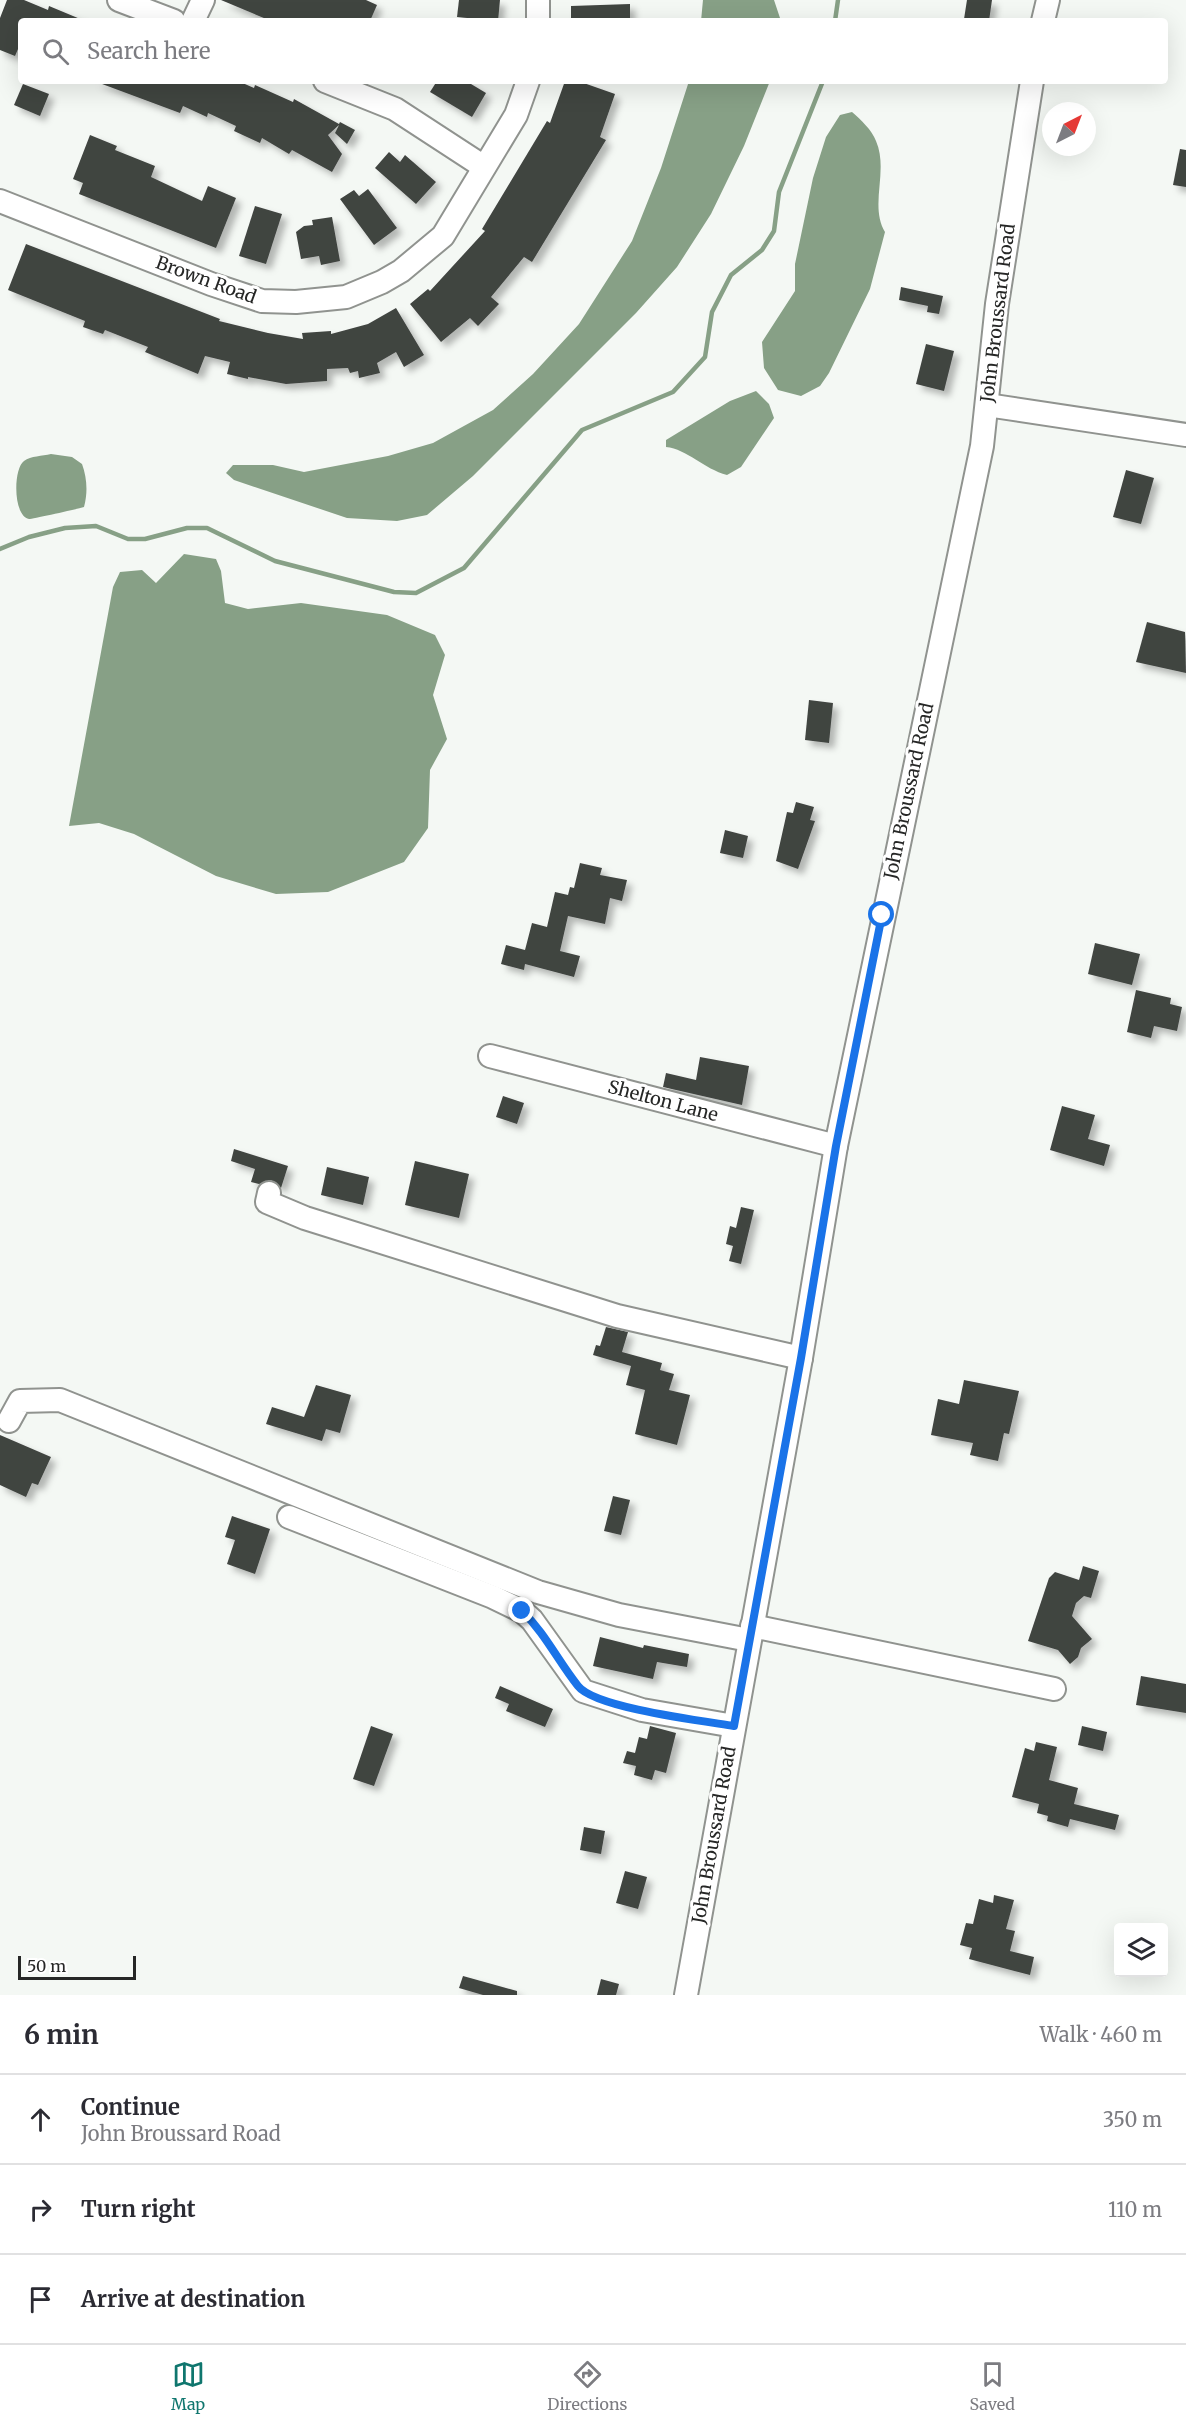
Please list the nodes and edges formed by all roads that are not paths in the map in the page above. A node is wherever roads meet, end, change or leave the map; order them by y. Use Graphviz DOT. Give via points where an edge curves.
graph roads {
  1 [pos="119,0"];
  2 [pos="202,0"];
  3 [pos="538,0"];
  4 [pos="1048,0"];
  5 [pos="166,18"];
  6 [pos="194,18"];
  7 [pos="538,18"];
  8 [pos="1044,18"];
  9 [pos="332,84"];
  10 [pos="527,84"];
  11 [pos="1032,84"];
  12 [pos="484,167"];
  13 [pos="0,201"];
  14 [pos="987,405"];
  15 [pos="1186,435"];
  16 [pos="490,1056"];
  17 [pos="836,1146"];
  18 [pos="269,1193"];
  19 [pos="801,1358"];
  20 [pos="9,1421"];
  21 [pos="289,1517"];
  22 [pos="750,1633"];
  23 [pos="1054,1689"];
  24 [pos="734,1726"];
  25 [pos="686,1995"];
  1 -- 5 [label="street"];
  2 -- 6 [label="street"];
  3 -- 7 [label="street"];
  4 -- 8 [label="street"];
  9 -- 12 [label="street" via="395,109"];
  10 -- 12 [label="street, Brown Road" via="516,115"];
  11 -- 14 [label="street, John Broussard Road" via="997,304"];
  12 -- 13 [label="street, Brown Road" via="443,236 401,271 346,297 296,302 262,301 210,284"];
  14 -- 15 [label="street"];
  14 -- 17 [label="street, John Broussard Road" via="982,446"];
  16 -- 17 [label="street, Shelton Lane"];
  17 -- 19 [label="street, John Broussard Road"];
  18 -- 19 [label="street" via="267,1202 273,1207 617,1316"];
  19 -- 22 [label="street, John Broussard Road"];
  20 -- 22 [label="street" via="20,1401 60,1400 538,1592 619,1616"];
  21 -- 24 [label="street" via="522,1611 583,1691 642,1710"];
  22 -- 23 [label="street"];
  22 -- 24 [label="street, John Broussard Road"];
  24 -- 25 [label="street, John Broussard Road"];
}
